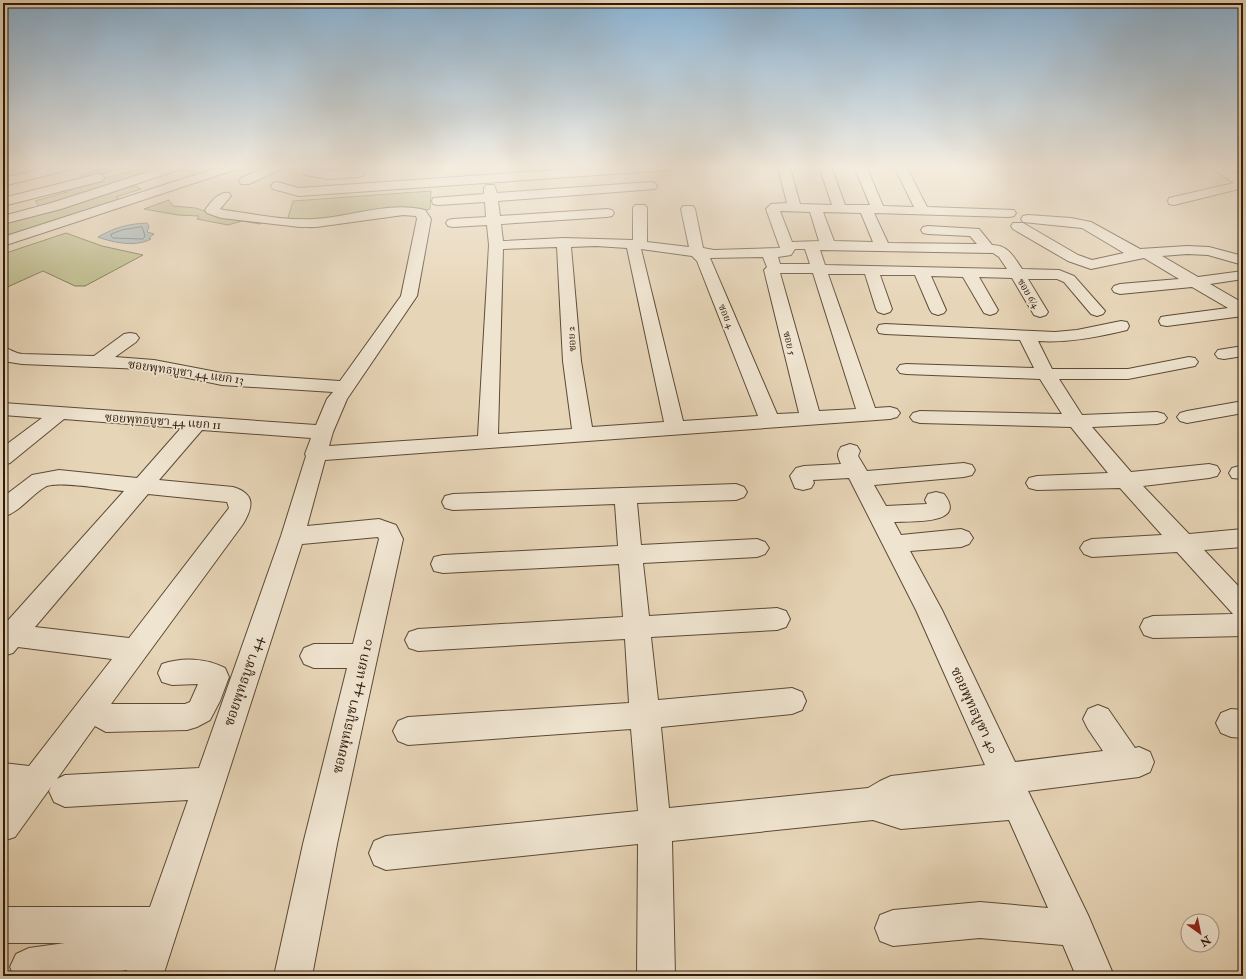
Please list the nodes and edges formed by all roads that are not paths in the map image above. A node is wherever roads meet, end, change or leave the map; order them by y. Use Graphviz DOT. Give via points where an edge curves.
graph roads {
  1 [pos="34,212"];
  2 [pos="98,212"];
  3 [pos="216,212"];
  4 [pos="399,212"];
  5 [pos="416,212"];
  6 [pos="493,212"];
  7 [pos="640,212"];
  8 [pos="689,212"];
  9 [pos="774,212"];
  10 [pos="816,212"];
  11 [pos="872,212"];
  12 [pos="886,212"];
  13 [pos="921,212"];
  14 [pos="946,212"];
  15 [pos="607,213"];
  16 [pos="1009,213"];
  17 [pos="923,216"];
  18 [pos="3,220"];
  19 [pos="494,220"];
  20 [pos="453,223"];
  21 [pos="3,242"];
  22 [pos="564,242"];
  23 [pos="496,245"];
  24 [pos="637,245"];
  25 [pos="786,245"];
  26 [pos="811,245"];
  27 [pos="828,246"];
  28 [pos="882,246"];
  29 [pos="938,248"];
  30 [pos="988,249"];
  31 [pos="697,252"];
  32 [pos="1142,254"];
  33 [pos="772,261"];
  34 [pos="819,268"];
  35 [pos="1242,268"];
  36 [pos="871,269"];
  37 [pos="921,271"];
  38 [pos="968,272"];
  39 [pos="1017,274"];
  40 [pos="1194,282"];
  41 [pos="1120,289"];
  42 [pos="884,309"];
  43 [pos="938,310"];
  44 [pos="990,310"];
  45 [pos="1243,310"];
  46 [pos="1040,312"];
  47 [pos="1097,312"];
  48 [pos="1167,321"];
  49 [pos="1121,326"];
  50 [pos="885,329"];
  51 [pos="1026,336"];
  52 [pos="130,338"];
  53 [pos="1243,351"];
  54 [pos="3,352"];
  55 [pos="1224,354"];
  56 [pos="97,362"];
  57 [pos="1189,362"];
  58 [pos="906,369"];
  59 [pos="1045,374"];
  60 [pos="346,387"];
  61 [pos="1243,407"];
  62 [pos="3,409"];
  63 [pos="890,413"];
  64 [pos="59,414"];
  65 [pos="866,414"];
  66 [pos="920,417"];
  67 [pos="1186,417"];
  68 [pos="1157,418"];
  69 [pos="811,419"];
  70 [pos="1076,421"];
  71 [pos="770,422"];
  72 [pos="196,424"];
  73 [pos="675,429"];
  74 [pos="582,435"];
  75 [pos="488,442"];
  76 [pos="319,443"];
  77 [pos="3,458"];
  78 [pos="855,467"];
  79 [pos="964,470"];
  80 [pos="1209,471"];
  81 [pos="1127,480"];
  82 [pos="803,483"];
  83 [pos="1037,483"];
  84 [pos="143,485"];
  85 [pos="736,492"];
  86 [pos="625,496"];
  87 [pos="936,500"];
  88 [pos="453,502"];
  89 [pos="3,509"];
  90 [pos="880,515"];
  91 [pos="293,536"];
  92 [pos="961,538"];
  93 [pos="1243,538"];
  94 [pos="895,544"];
  95 [pos="1185,544"];
  96 [pos="757,548"];
  97 [pos="1092,548"];
  98 [pos="629,555"];
  99 [pos="442,564"];
  100 [pos="1243,608"];
  101 [pos="777,619"];
  102 [pos="1243,625"];
  103 [pos="636,627"];
  104 [pos="1153,627"];
  105 [pos="8,640"];
  106 [pos="418,640"];
  107 [pos="134,650"];
  108 [pos="314,656"];
  109 [pos="364,656"];
  110 [pos="172,673"];
  111 [pos="210,692"];
  112 [pos="239,692"];
  113 [pos="792,701"];
  114 [pos="645,715"];
  115 [pos="106,718"];
  116 [pos="1098,718"];
  117 [pos="408,731"];
  118 [pos="3,778"];
  119 [pos="35,782"];
  120 [pos="209,783"];
  121 [pos="1012,790"];
  122 [pos="65,791"];
  123 [pos="3,826"];
  124 [pos="655,826"];
  125 [pos="386,853"];
  126 [pos="3,925"];
  127 [pos="893,928"];
  128 [pos="1075,928"];
  129 [pos="153,950"];
  130 [pos="28,967"];
  131 [pos="293,976"];
  132 [pos="656,976"];
  133 [pos="1095,976"];
  1 -- 18 [label="street"];
  2 -- 21 [label="street"];
  3 -- 4 [label="street, ซอยพุทธบูชา 44" via="300,223 333,222"];
  5 -- 60 [label="street, ซอยพุทธบูชา 44" via="424,219 409,296"];
  6 -- 19 [label="street"];
  7 -- 24 [label="street"];
  8 -- 31 [label="street, ซอย 4"];
  9 -- 25 [label="street"];
  10 -- 27 [label="street"];
  11 -- 28 [label="street"];
  12 -- 17 [label="street"];
  13 -- 17 [label="street"];
  14 -- 17 [label="street"];
  15 -- 19 [label="street"];
  16 -- 17 [label="street"];
  17 -- 29 [label="street"];
  17 -- 30 [label="street" via="974,232"];
  19 -- 20 [label="street"];
  19 -- 23 [label="street"];
  22 -- 23 [label="street"];
  22 -- 24 [label="street"];
  22 -- 74 [label="street, ซอย 2" via="572,361"];
  23 -- 75 [label="street"];
  24 -- 31 [label="street"];
  24 -- 73 [label="street"];
  25 -- 26 [label="street"];
  25 -- 33 [label="street" via="788,250"];
  26 -- 27 [label="street"];
  26 -- 34 [label="street"];
  27 -- 28 [label="street"];
  28 -- 29 [label="street"];
  29 -- 30 [label="street"];
  30 -- 39 [label="street, ซอย 6/4" via="996,249 1005,254"];
  31 -- 33 [label="street"];
  31 -- 71 [label="street, ซอย 4" via="704,260"];
  32 -- 32 [label="street" via="1086,225 1023,223 1073,258 1091,277"];
  32 -- 35 [label="street" via="1200,250"];
  32 -- 40 [label="street"];
  33 -- 34 [label="street"];
  33 -- 69 [label="street, ซอย 5" via="772,270"];
  34 -- 36 [label="street"];
  34 -- 65 [label="street"];
  35 -- 40 [label="street"];
  36 -- 37 [label="street"];
  36 -- 42 [label="street"];
  37 -- 38 [label="street"];
  37 -- 43 [label="street"];
  38 -- 39 [label="street"];
  38 -- 44 [label="street"];
  39 -- 46 [label="street, ซอย 6/4"];
  39 -- 47 [label="street" via="1066,277"];
  40 -- 41 [label="street"];
  40 -- 45 [label="street"];
  45 -- 48 [label="street"];
  49 -- 51 [label="street" via="1077,335"];
  50 -- 51 [label="street"];
  51 -- 59 [label="street"];
  52 -- 56 [label="street"];
  53 -- 55 [label="street"];
  54 -- 56 [label="street, ซอยพุทธบูชา 44 แยก 13" via="8,357 22,359"];
  56 -- 60 [label="street, ซอยพุทธบูชา 44 แยก 13" via="144,364 222,379"];
  57 -- 59 [label="street" via="1128,374"];
  58 -- 59 [label="street"];
  59 -- 70 [label="street"];
  60 -- 76 [label="street, ซอยพุทธบูชา 44"];
  61 -- 67 [label="street"];
  62 -- 64 [label="street, ซอยพุทธบูชา 44 แยก 11"];
  63 -- 65 [label="street, ซอยพุทธบูชา 44 แยก 11"];
  64 -- 72 [label="street, ซอยพุทธบูชา 44 แยก 11"];
  64 -- 77 [label="street"];
  65 -- 69 [label="street, ซอยพุทธบูชา 44 แยก 11"];
  66 -- 70 [label="street"];
  68 -- 70 [label="street"];
  69 -- 71 [label="street, ซอยพุทธบูชา 44 แยก 11"];
  70 -- 81 [label="street"];
  71 -- 73 [label="street, ซอยพุทธบูชา 44 แยก 11"];
  72 -- 76 [label="street, ซอยพุทธบูชา 44 แยก 11"];
  72 -- 84 [label="street"];
  73 -- 74 [label="street, ซอยพุทธบูชา 44 แยก 11"];
  74 -- 75 [label="street, ซอยพุทธบูชา 44 แยก 11"];
  75 -- 76 [label="street, ซอยพุทธบูชา 44 แยก 11"];
  76 -- 91 [label="street, ซอยพุทธบูชา 44"];
  78 -- 79 [label="street"];
  78 -- 82 [label="street" via="804,474 801,476"];
  78 -- 90 [label="street, ซอยพุทธบูชา 40"];
  80 -- 81 [label="street"];
  81 -- 83 [label="street"];
  81 -- 95 [label="street"];
  84 -- 89 [label="street" via="49,477 32,485"];
  84 -- 105 [label="street"];
  84 -- 107 [label="street" via="233,495 239,500 240,508"];
  85 -- 86 [label="street"];
  86 -- 88 [label="street"];
  86 -- 98 [label="street"];
  87 -- 90 [label="street" via="940,509 936,511"];
  90 -- 94 [label="street, ซอยพุทธบูชา 40"];
  91 -- 109 [label="street, ซอยพุทธบูชา 44 แยก 10" via="379,528 388,531 391,539"];
  91 -- 112 [label="street, ซอยพุทธบูชา 44"];
  92 -- 94 [label="street"];
  93 -- 95 [label="street"];
  94 -- 121 [label="street, ซอยพุทธบูชา 40" via="929,610"];
  95 -- 97 [label="street"];
  95 -- 100 [label="street"];
  96 -- 98 [label="street"];
  98 -- 99 [label="street"];
  98 -- 103 [label="street"];
  101 -- 103 [label="street"];
  102 -- 104 [label="street"];
  103 -- 106 [label="street"];
  103 -- 114 [label="street"];
  105 -- 107 [label="street"];
  107 -- 119 [label="street"];
  108 -- 109 [label="street"];
  109 -- 131 [label="street, ซอยพุทธบูชา 44 แยก 10" via="320,844"];
  110 -- 111 [label="street" via="211,674 215,677"];
  111 -- 112 [label="street"];
  111 -- 115 [label="street" via="200,711 187,717"];
  112 -- 120 [label="street, ซอยพุทธบูชา 44"];
  113 -- 114 [label="street"];
  114 -- 117 [label="street"];
  114 -- 124 [label="street"];
  116 -- 121 [label="street" via="1134,762"];
  118 -- 119 [label="street"];
  119 -- 123 [label="street"];
  120 -- 122 [label="street"];
  120 -- 129 [label="street, ซอยพุทธบูชา 44"];
  121 -- 124 [label="street" via="891,792 873,804"];
  121 -- 128 [label="street, ซอยพุทธบูชา 40"];
  124 -- 125 [label="street"];
  124 -- 132 [label="street"];
  126 -- 129 [label="street"];
  127 -- 128 [label="street" via="980,920"];
  128 -- 133 [label="street, ซอยพุทธบูชา 40"];
  129 -- 130 [label="street"];
}
